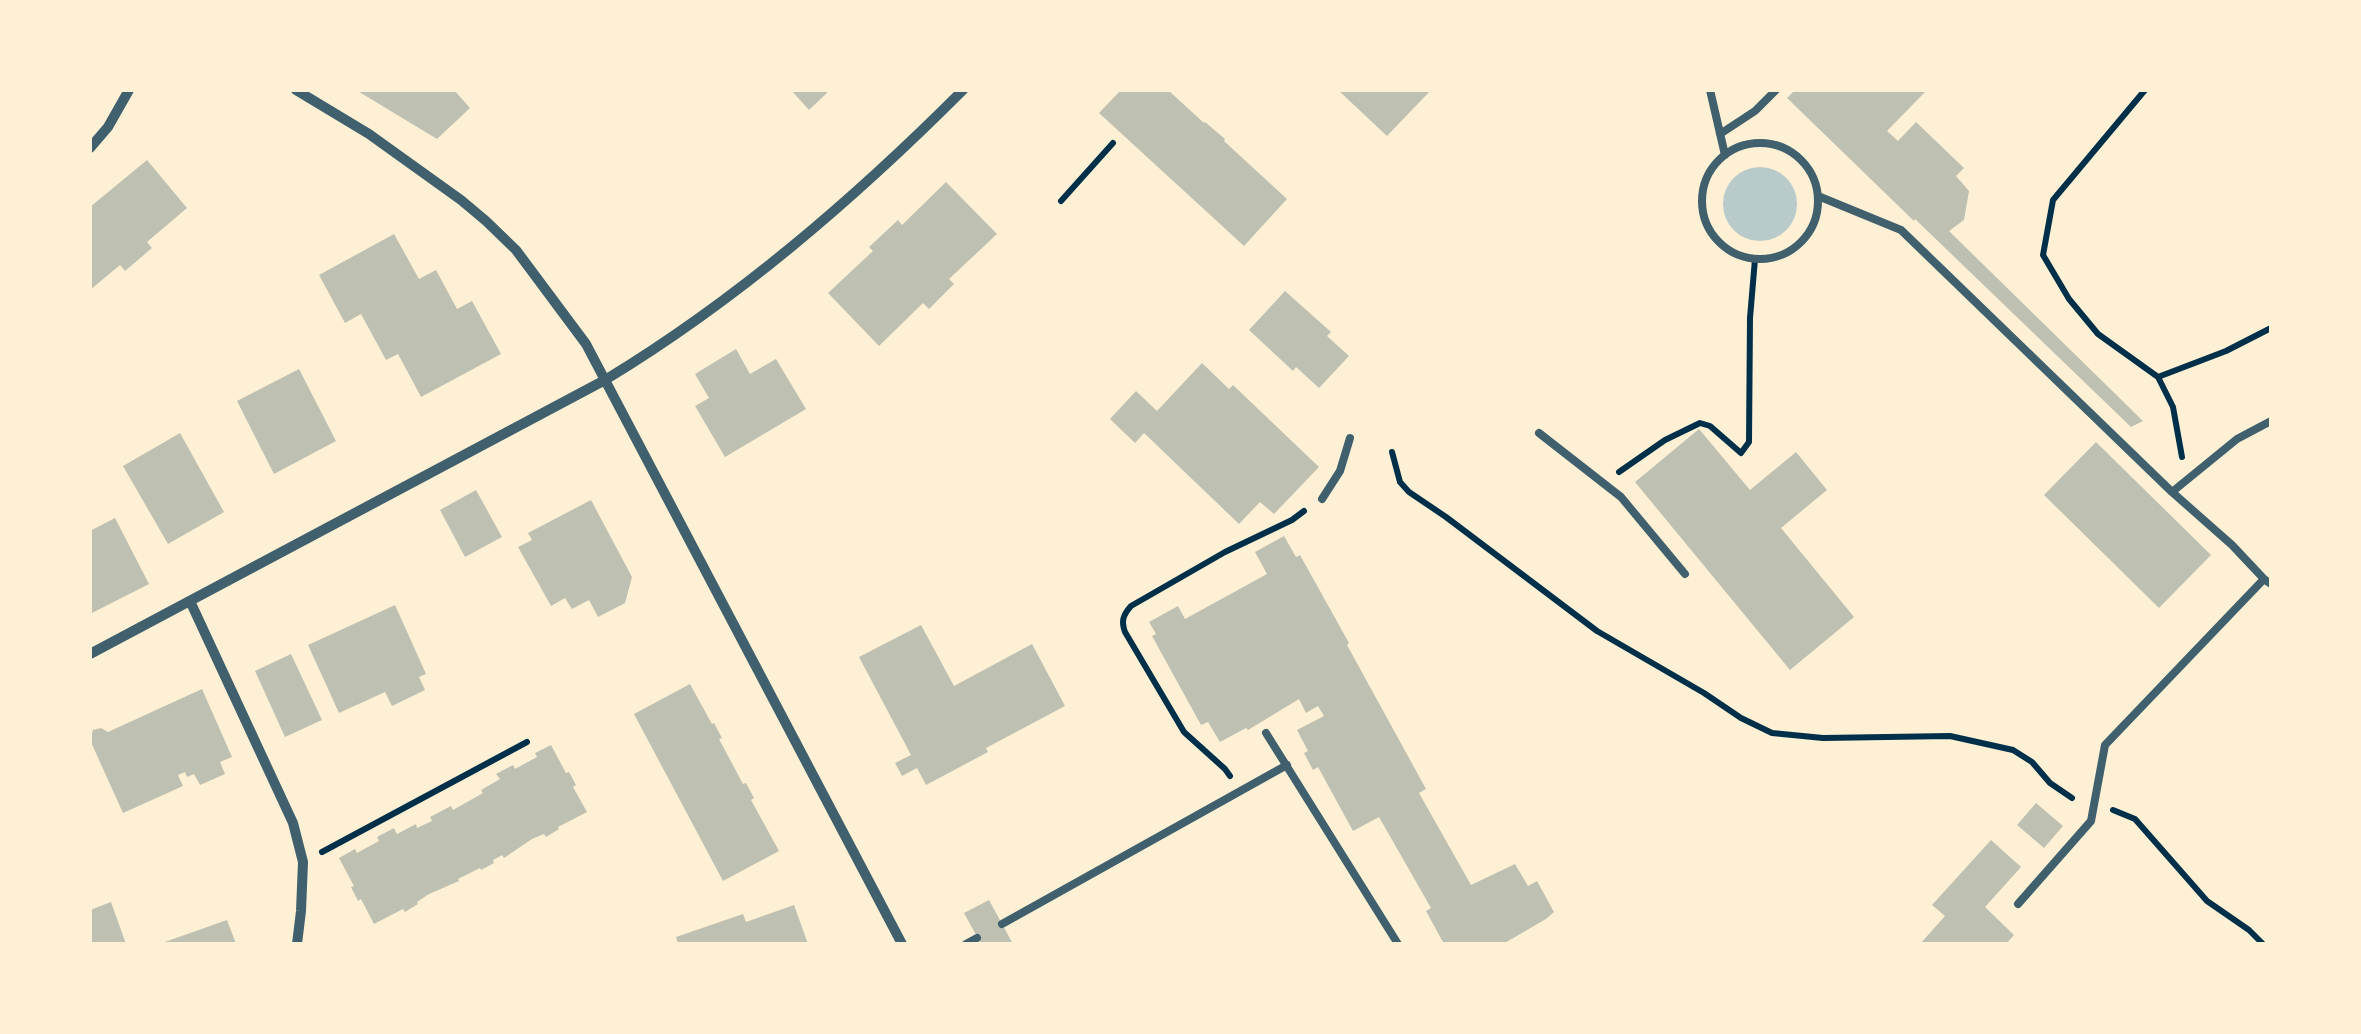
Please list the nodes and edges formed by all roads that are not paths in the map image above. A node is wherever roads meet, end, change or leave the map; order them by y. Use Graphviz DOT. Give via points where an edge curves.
graph roads {
  1 [pos="129,90"];
  2 [pos="296,90"];
  3 [pos="962,90"];
  4 [pos="1710,90"];
  5 [pos="1776,90"];
  6 [pos="1720,134"];
  7 [pos="90,148"];
  8 [pos="1725,155"];
  9 [pos="1818,196"];
  10 [pos="605,380"];
  11 [pos="2271,421"];
  12 [pos="1539,432"];
  13 [pos="1350,438"];
  14 [pos="2172,492"];
  15 [pos="1322,499"];
  16 [pos="1685,574"];
  17 [pos="2267,582"];
  18 [pos="190,601"];
  19 [pos="90,654"];
  20 [pos="1266,733"];
  21 [pos="1286,764"];
  22 [pos="2018,904"];
  23 [pos="1002,924"];
  24 [pos="977,938"];
  25 [pos="297,944"];
  26 [pos="902,944"];
  27 [pos="966,944"];
  28 [pos="1398,944"];
  1 -- 7 [label="street"];
  2 -- 10 [label="street" via="486,221 556,302"];
  3 -- 10 [label="street" via="770,265"];
  4 -- 6 [label="lane"];
  5 -- 6 [label="lane"];
  6 -- 8 [label="lane"];
  8 -- 9 [label="lane" via="1758,142 1776,144 1805,164"];
  8 -- 9 [label="lane" via="1711,169 1702,206 1717,241 1731,252 1748,259 1784,255 1810,231"];
  9 -- 14 [label="lane" via="1900,230"];
  10 -- 18 [label="street"];
  10 -- 26 [label="street"];
  11 -- 14 [label="lane" via="2237,439"];
  12 -- 16 [label="lane" via="1621,497"];
  13 -- 15 [label="lane"];
  14 -- 17 [label="lane"];
  17 -- 22 [label="lane" via="2105,745 2091,821"];
  18 -- 19 [label="street"];
  18 -- 25 [label="street" via="293,823 303,862"];
  20 -- 21 [label="lane"];
  21 -- 23 [label="lane"];
  21 -- 28 [label="lane"];
  24 -- 27 [label="lane"];
}
